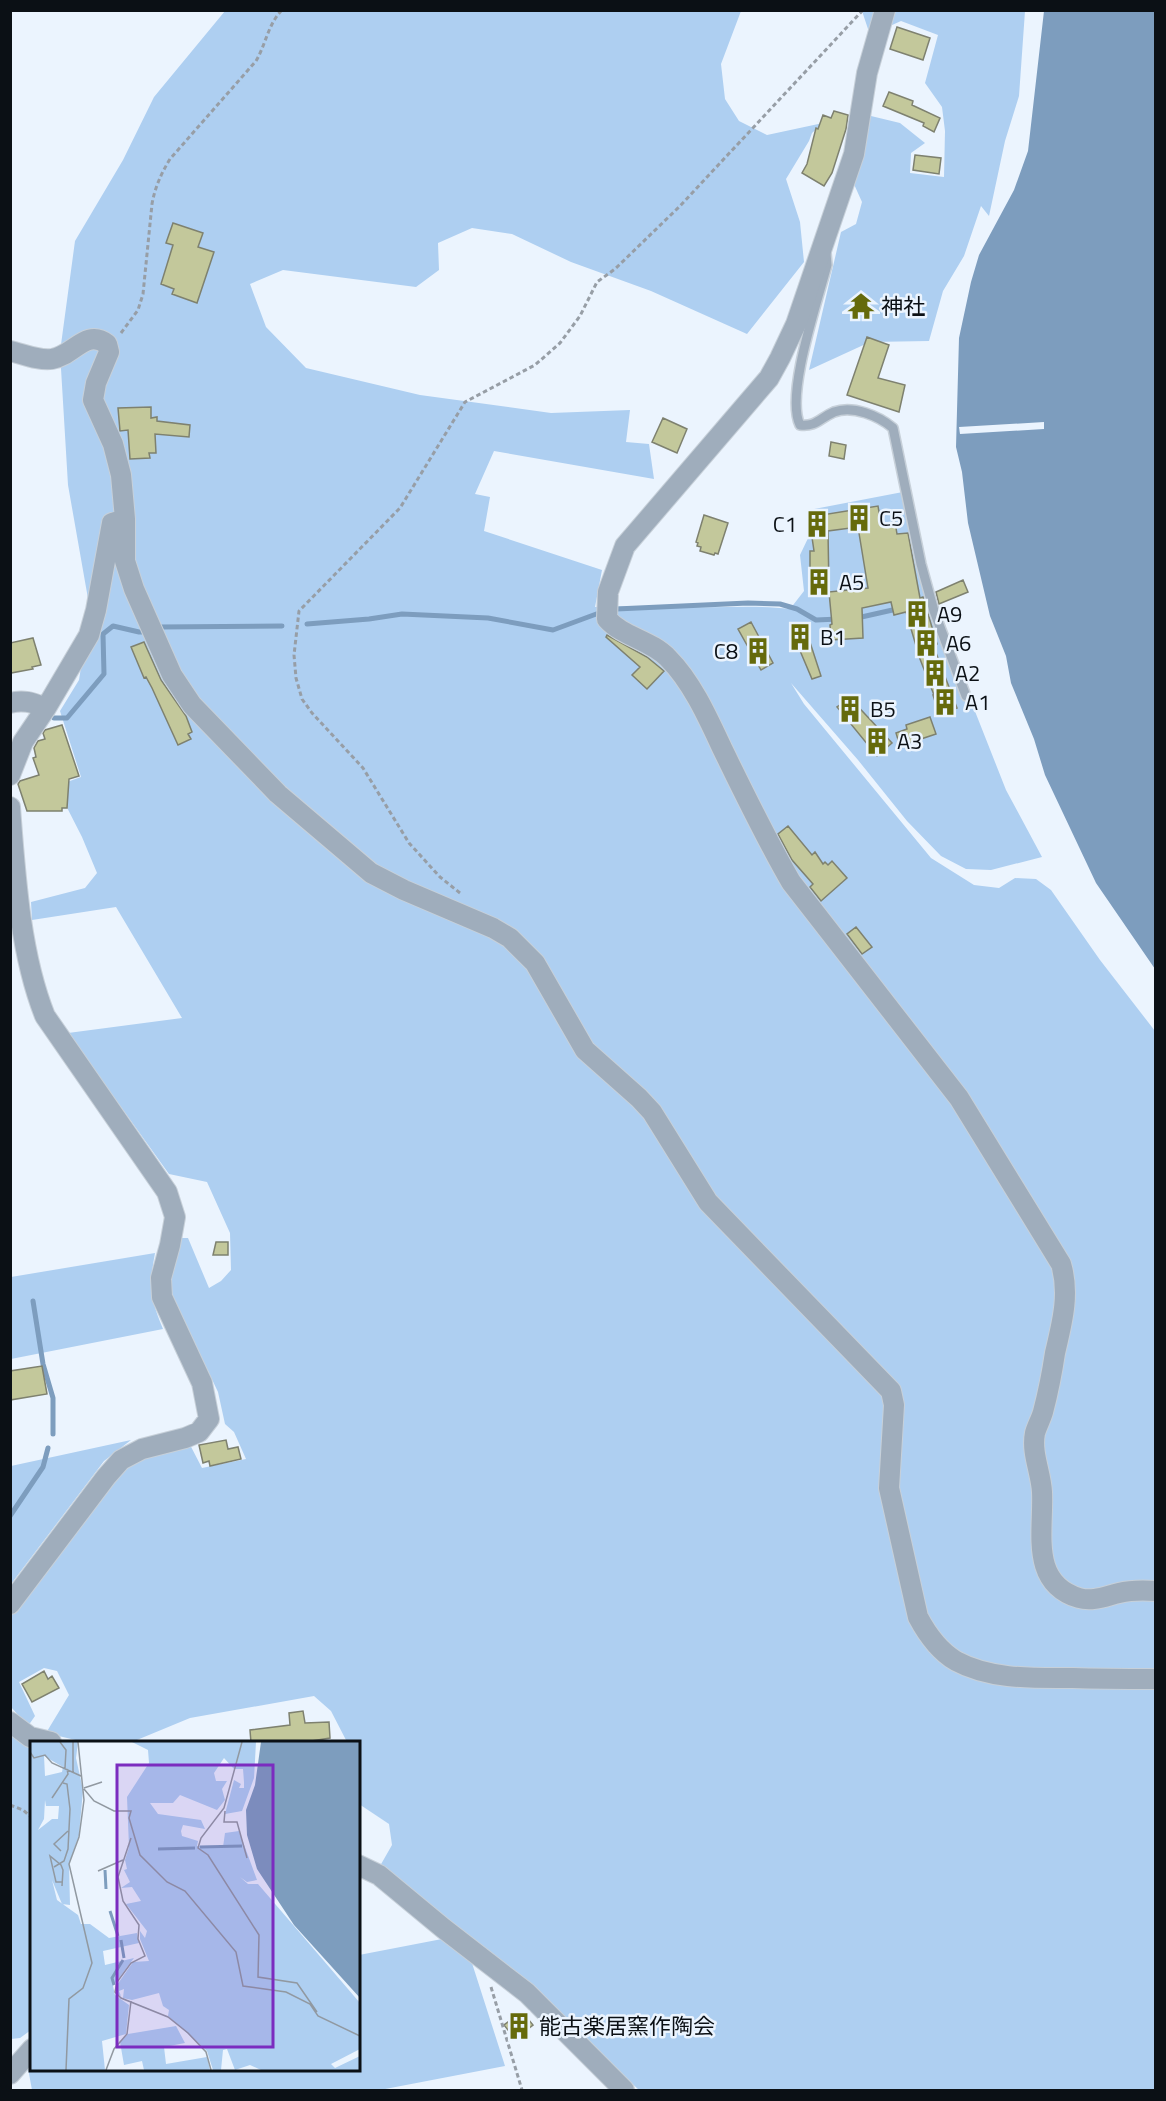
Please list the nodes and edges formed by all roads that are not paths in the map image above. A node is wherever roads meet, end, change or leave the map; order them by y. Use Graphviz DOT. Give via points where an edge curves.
graph roads {
  1 [pos="885,10"];
  2 [pos="825,241"];
  3 [pos="10,351"];
  4 [pos="125,519"];
  5 [pos="966,696"];
  6 [pos="10,703"];
  7 [pos="46,708"];
  8 [pos="10,775"];
  9 [pos="10,807"];
  10 [pos="1155,1591"];
  11 [pos="10,1604"];
  12 [pos="1155,1679"];
  13 [pos="10,1722"];
  14 [pos="44,1741"];
  15 [pos="360,1866"];
  16 [pos="30,2051"];
  17 [pos="10,2074"];
  18 [pos="624,2091"];
  1 -- 2 [label="street" via="867,73 854,154"];
  2 -- 5 [label="lane" via="827,265 799,371 796,417 800,425 811,427 837,411 854,411 875,416 893,428 921,564"];
  2 -- 10 [label="street" via="796,324 769,378 625,546 608,592 607,619 614,627 668,657 681,675 792,882 959,1098 1061,1264 1065,1308 1034,1444 1042,1493 1043,1564 1060,1587 1081,1599"];
  3 -- 4 [label="street" via="54,359 91,339 107,344 109,352 93,400 116,454"];
  4 -- 7 [label="street" via="112,523 89,635"];
  4 -- 12 [label="street" via="125,561 134,589 172,675 192,705 278,794 371,873 510,938 535,963 585,1050 652,1112 708,1203 891,1391 894,1405 889,1488 918,1617 940,1648 973,1668 999,1675"];
  6 -- 7 [label="street" via="19,700"];
  7 -- 8 [label="street" via="23,742"];
  9 -- 11 [label="street" via="23,932 39,1001 45,1016 167,1192 175,1217 161,1278 162,1297 202,1383 209,1419 199,1432 142,1449 121,1460"];
  13 -- 14 [label="street" via="30,1737"];
  15 -- 18 [label="street" via="379,1875 527,1993"];
  16 -- 17 [label="street"];
}
